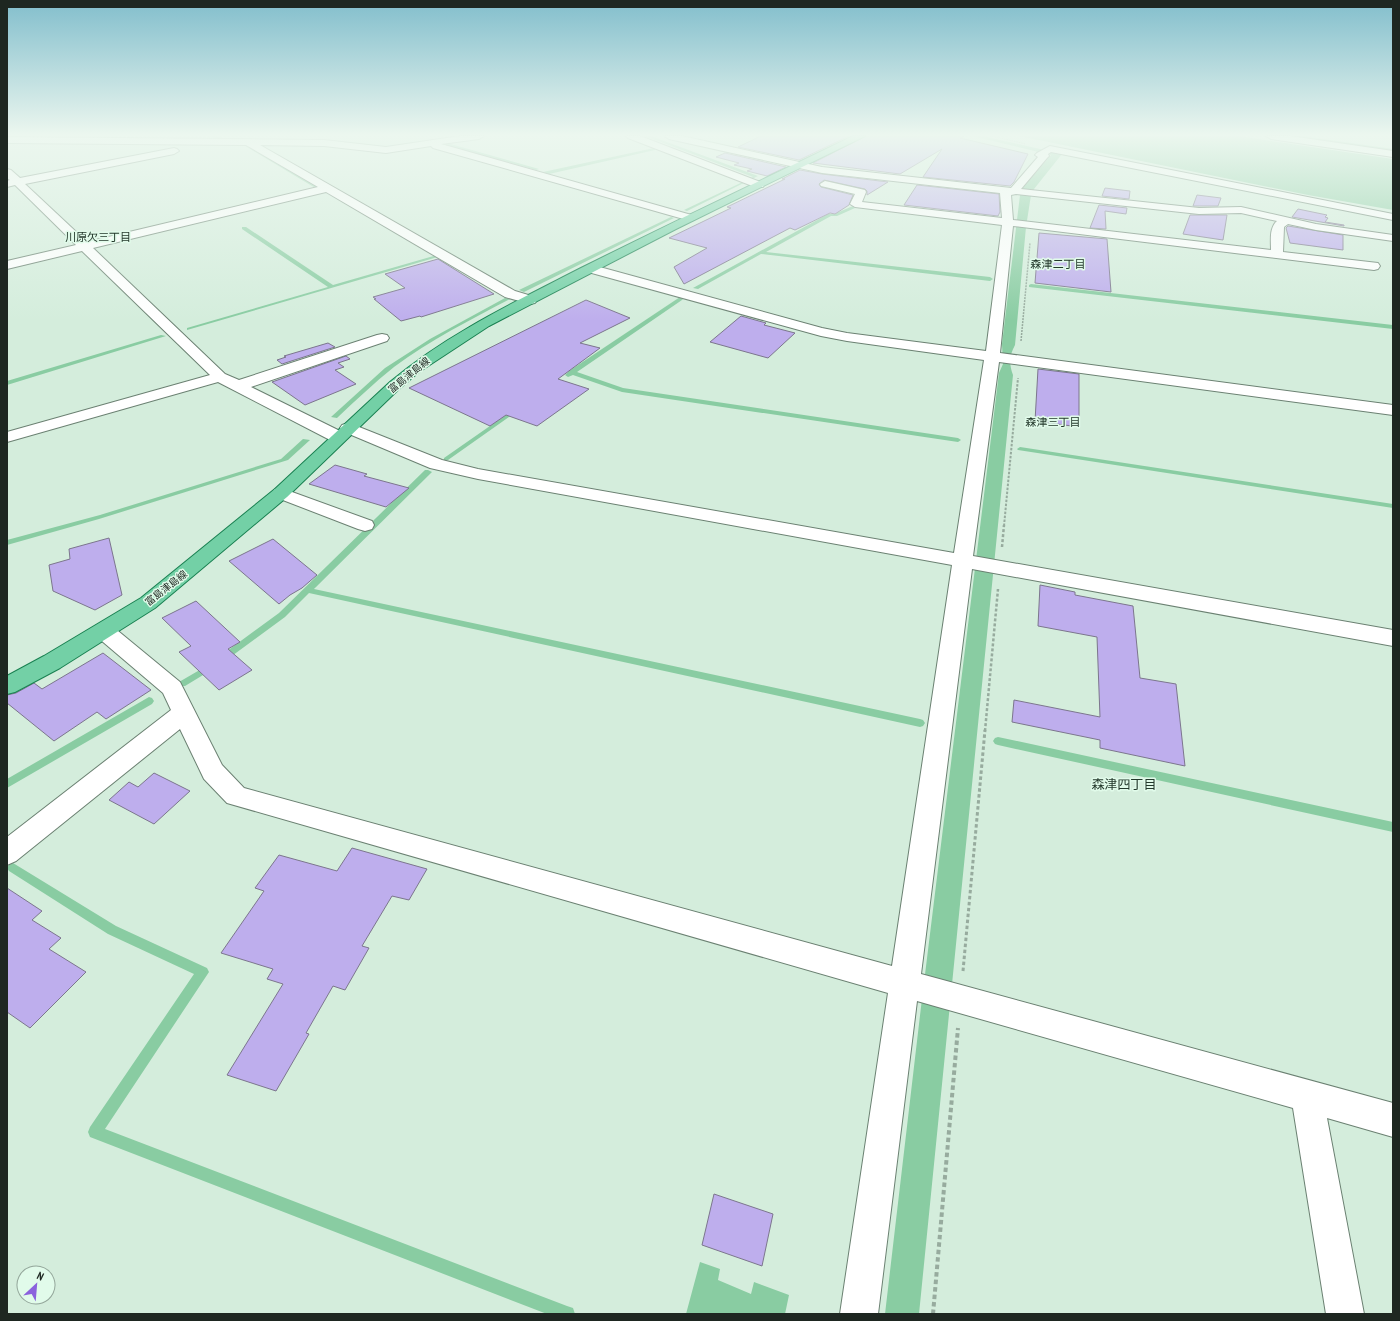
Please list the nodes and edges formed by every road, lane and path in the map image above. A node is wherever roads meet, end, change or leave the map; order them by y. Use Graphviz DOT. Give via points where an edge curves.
graph roads {
  1 [pos="29,198"];
  2 [pos="288,198"];
  3 [pos="345,198"];
  4 [pos="619,198"];
  5 [pos="725,198"];
  6 [pos="858,198"];
  7 [pos="1012,198"];
  8 [pos="1068,198"];
  9 [pos="1292,198"];
  10 [pos="1393,217"];
  11 [pos="691,218"];
  12 [pos="1287,220"];
  13 [pos="1011,223"];
  14 [pos="1029,225"];
  15 [pos="1393,238"];
  16 [pos="85,247"];
  17 [pos="1277,255"];
  18 [pos="7,265"];
  19 [pos="1374,266"];
  20 [pos="592,269"];
  21 [pos="530,300"];
  22 [pos="382,338"];
  23 [pos="1006,359"];
  24 [pos="220,377"];
  25 [pos="237,386"];
  26 [pos="1393,410"];
  27 [pos="343,433"];
  28 [pos="7,437"];
  29 [pos="280,493"];
  30 [pos="365,525"];
  31 [pos="966,561"];
  32 [pos="998,567"];
  33 [pos="104,631"];
  34 [pos="1393,638"];
  35 [pos="7,686"];
  36 [pos="184,713"];
  37 [pos="7,853"];
  38 [pos="912,986"];
  39 [pos="958,999"];
  40 [pos="1308,1096"];
  41 [pos="1393,1120"];
  42 [pos="859,1314"];
  43 [pos="933,1314"];
  44 [pos="1345,1314"];
  1 -- 16 [label="street"];
  2 -- 16 [label="street"];
  3 -- 21 [label="street" via="510,294"];
  4 -- 11 [label="street"];
  5 -- 11 [label="main road, 富島津島線"];
  6 -- 13 [label="street" via="855,204"];
  7 -- 13 [label="street"];
  8 -- 12 [label="street" via="1199,211 1241,210"];
  9 -- 10 [label="street"];
  11 -- 20 [label="main road, 富島津島線"];
  12 -- 15 [label="street" via="1316,227"];
  12 -- 17 [label="street" via="1280,225 1277,234"];
  13 -- 14 [label="street"];
  13 -- 23 [label="street"];
  14 -- 17 [label="street"];
  14 -- 23 [label="path"];
  16 -- 18 [label="street"];
  16 -- 24 [label="street"];
  17 -- 19 [label="street"];
  20 -- 21 [label="main road, 富島津島線"];
  20 -- 23 [label="street" via="821,332"];
  21 -- 27 [label="main road, 富島津島線" via="484,323 414,369"];
  22 -- 25 [label="street"];
  23 -- 26 [label="street"];
  23 -- 31 [label="street"];
  23 -- 32 [label="path"];
  24 -- 25 [label="street"];
  24 -- 28 [label="street"];
  25 -- 27 [label="street"];
  27 -- 29 [label="main road, 富島津島線"];
  27 -- 31 [label="street" via="436,464 478,474"];
  29 -- 30 [label="street"];
  29 -- 33 [label="main road, 富島津島線" via="148,603"];
  31 -- 32 [label="street"];
  31 -- 38 [label="street"];
  32 -- 34 [label="street"];
  32 -- 39 [label="path"];
  33 -- 35 [label="main road, 富島津島線"];
  33 -- 36 [label="street" via="172,688"];
  36 -- 37 [label="street"];
  36 -- 38 [label="street" via="214,772 236,796"];
  38 -- 39 [label="street"];
  38 -- 42 [label="street"];
  39 -- 40 [label="street"];
  39 -- 43 [label="path"];
  40 -- 41 [label="street"];
  40 -- 44 [label="street"];
}
